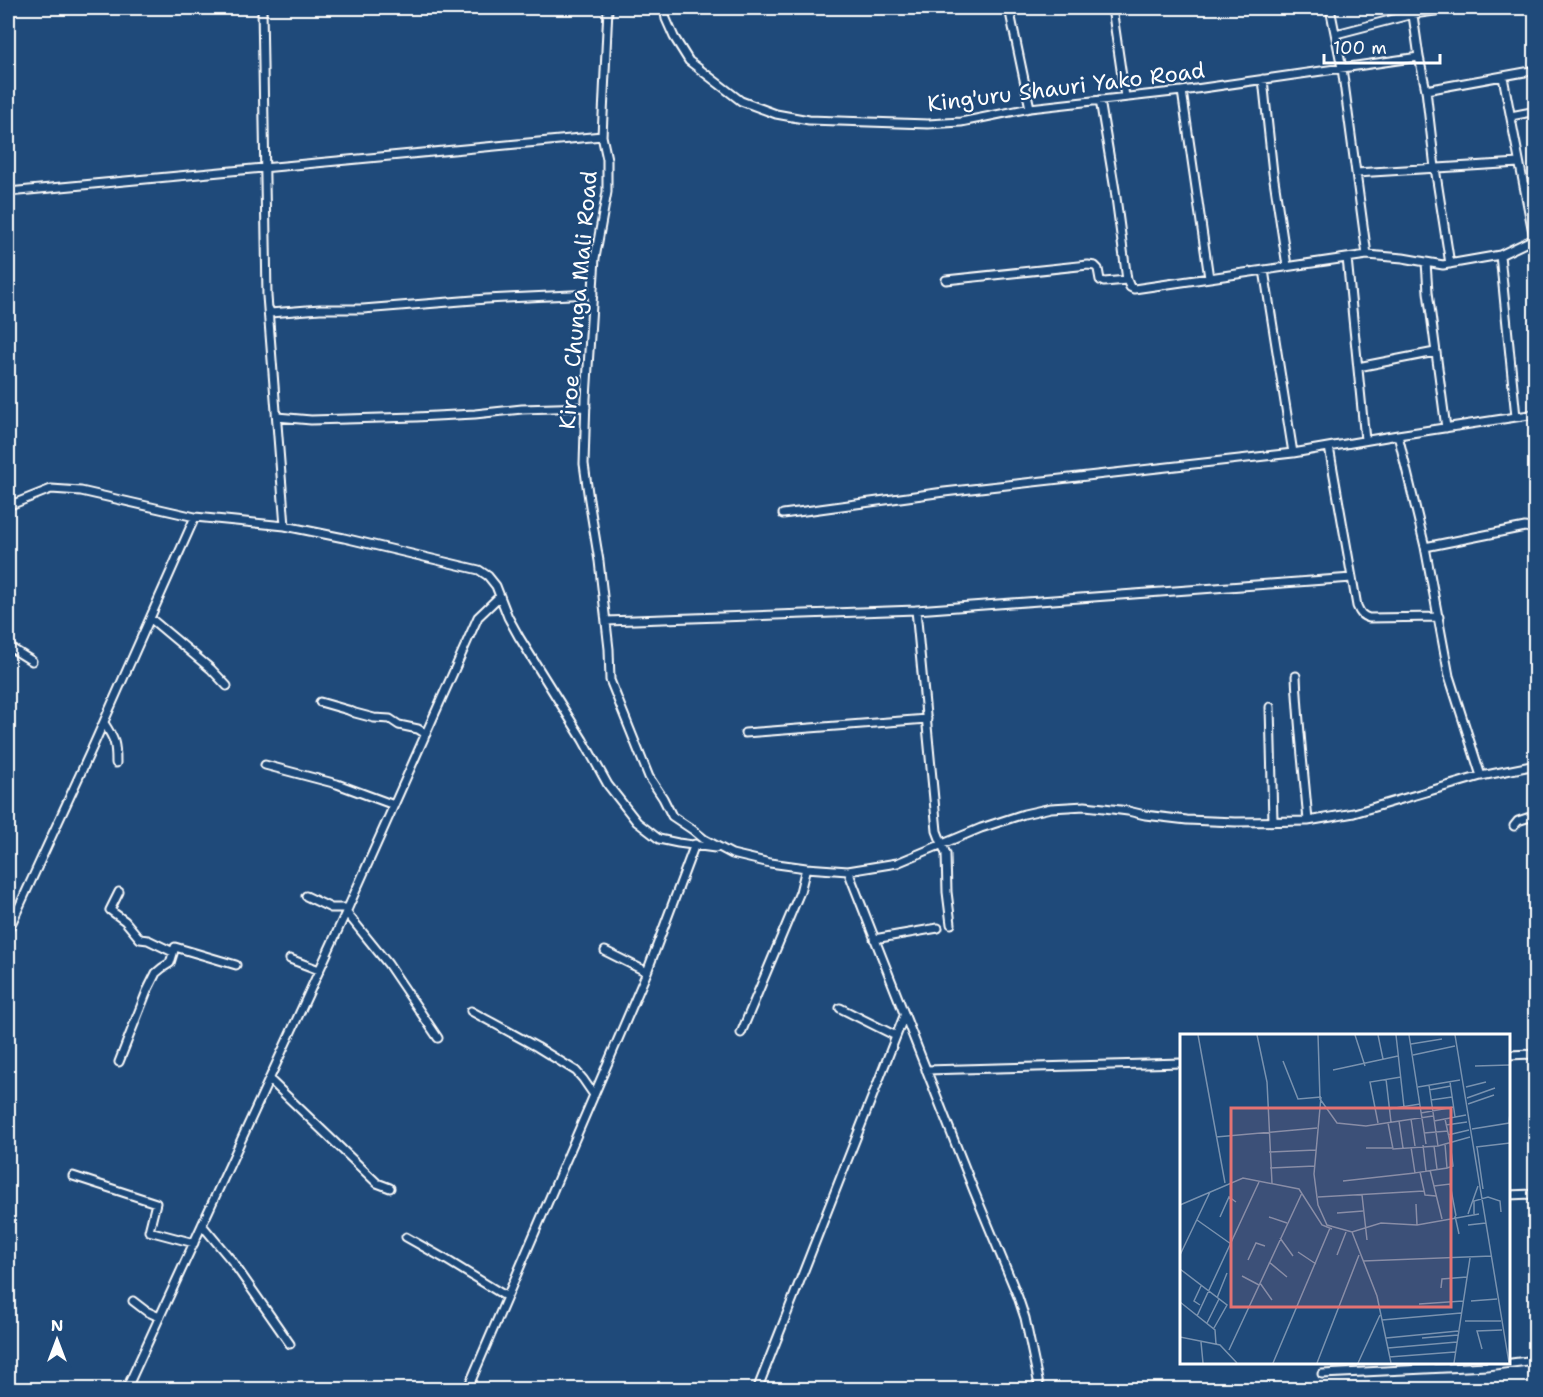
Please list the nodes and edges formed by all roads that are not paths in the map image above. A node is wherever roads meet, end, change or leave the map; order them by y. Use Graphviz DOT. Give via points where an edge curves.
graph roads {
  1 [pos="262,8"];
  2 [pos="608,8"];
  3 [pos="664,8"];
  4 [pos="1009,8"];
  5 [pos="1112,8"];
  6 [pos="1330,8"];
  7 [pos="1457,8"];
  8 [pos="1413,11"];
  9 [pos="1336,34"];
  10 [pos="1419,57"];
  11 [pos="1342,68"];
  12 [pos="1536,70"];
  13 [pos="1503,77"];
  14 [pos="1263,79"];
  15 [pos="1426,90"];
  16 [pos="1182,91"];
  17 [pos="1125,97"];
  18 [pos="1100,100"];
  19 [pos="1030,108"];
  20 [pos="1536,111"];
  21 [pos="1510,116"];
  22 [pos="602,136"];
  23 [pos="1519,163"];
  24 [pos="265,168"];
  25 [pos="1435,168"];
  26 [pos="1356,173"];
  27 [pos="1536,185"];
  28 [pos="1524,187"];
  29 [pos="8,192"];
  30 [pos="1534,238"];
  31 [pos="1367,255"];
  32 [pos="1500,255"];
  33 [pos="1347,258"];
  34 [pos="1426,262"];
  35 [pos="1450,264"];
  36 [pos="1287,266"];
  37 [pos="1264,270"];
  38 [pos="1209,279"];
  39 [pos="946,280"];
  40 [pos="1127,280"];
  41 [pos="593,294"];
  42 [pos="268,306"];
  43 [pos="1435,352"];
  44 [pos="1358,367"];
  45 [pos="586,407"];
  46 [pos="1536,414"];
  47 [pos="276,417"];
  48 [pos="1516,417"];
  49 [pos="1446,428"];
  50 [pos="1398,435"];
  51 [pos="1365,440"];
  52 [pos="1329,447"];
  53 [pos="1293,453"];
  54 [pos="8,506"];
  55 [pos="783,514"];
  56 [pos="195,518"];
  57 [pos="285,526"];
  58 [pos="1536,532"];
  59 [pos="1425,547"];
  60 [pos="1352,578"];
  61 [pos="500,596"];
  62 [pos="916,610"];
  63 [pos="150,618"];
  64 [pos="1439,618"];
  65 [pos="606,621"];
  66 [pos="8,644"];
  67 [pos="32,661"];
  68 [pos="1296,676"];
  69 [pos="227,686"];
  70 [pos="320,702"];
  71 [pos="1270,706"];
  72 [pos="927,718"];
  73 [pos="104,723"];
  74 [pos="745,733"];
  75 [pos="426,734"];
  76 [pos="116,763"];
  77 [pos="265,765"];
  78 [pos="1536,765"];
  79 [pos="1481,776"];
  80 [pos="394,805"];
  81 [pos="1536,816"];
  82 [pos="1273,821"];
  83 [pos="1308,821"];
  84 [pos="1514,826"];
  85 [pos="695,844"];
  86 [pos="942,845"];
  87 [pos="722,849"];
  88 [pos="806,868"];
  89 [pos="848,871"];
  90 [pos="119,892"];
  91 [pos="306,896"];
  92 [pos="347,910"];
  93 [pos="951,924"];
  94 [pos="938,928"];
  95 [pos="8,931"];
  96 [pos="874,939"];
  97 [pos="605,951"];
  98 [pos="173,952"];
  99 [pos="290,959"];
  100 [pos="236,965"];
  101 [pos="319,970"];
  102 [pos="647,972"];
  103 [pos="840,1008"];
  104 [pos="471,1011"];
  105 [pos="904,1016"];
  106 [pos="741,1033"];
  107 [pos="896,1036"];
  108 [pos="438,1038"];
  109 [pos="1536,1054"];
  110 [pos="1510,1055"];
  111 [pos="119,1062"];
  112 [pos="1180,1063"];
  113 [pos="926,1070"];
  114 [pos="269,1079"];
  115 [pos="594,1095"];
  116 [pos="74,1176"];
  117 [pos="390,1188"];
  118 [pos="1536,1194"];
  119 [pos="1510,1195"];
  120 [pos="202,1225"];
  121 [pos="406,1238"];
  122 [pos="194,1243"];
  123 [pos="507,1297"];
  124 [pos="133,1301"];
  125 [pos="159,1317"];
  126 [pos="290,1344"];
  127 [pos="1536,1360"];
  128 [pos="1510,1363"];
  129 [pos="1503,1364"];
  130 [pos="1322,1374"];
  131 [pos="126,1389"];
  132 [pos="467,1389"];
  133 [pos="757,1389"];
  134 [pos="1040,1389"];
  1 -- 24 [label="street"];
  2 -- 22 [label="street, Kiroe Chunga Mali Road"];
  3 -- 19 [label="street, King'uru Shauri Yako Road" via="674,37 689,61 741,101 776,114 809,120 944,123"];
  4 -- 19 [label="street"];
  5 -- 17 [label="street"];
  6 -- 9 [label="street"];
  7 -- 8 [label="street"];
  8 -- 9 [label="street"];
  8 -- 10 [label="street"];
  9 -- 11 [label="street"];
  10 -- 11 [label="street, King'uru Shauri Yako Road"];
  10 -- 15 [label="street"];
  11 -- 14 [label="street, King'uru Shauri Yako Road"];
  11 -- 26 [label="street"];
  12 -- 13 [label="street"];
  13 -- 15 [label="street"];
  13 -- 21 [label="street"];
  14 -- 16 [label="street, King'uru Shauri Yako Road"];
  14 -- 36 [label="street"];
  15 -- 25 [label="street"];
  16 -- 17 [label="street, King'uru Shauri Yako Road"];
  16 -- 38 [label="street"];
  17 -- 18 [label="street, King'uru Shauri Yako Road"];
  18 -- 19 [label="street, King'uru Shauri Yako Road"];
  18 -- 40 [label="street"];
  20 -- 21 [label="street"];
  21 -- 23 [label="street"];
  22 -- 24 [label="street, Kiroe Chunga Mali Road"];
  22 -- 41 [label="street, Kiroe Chunga Mali Road" via="607,192"];
  23 -- 25 [label="street"];
  23 -- 28 [label="street"];
  24 -- 29 [label="street, Kiroe Chunga Mali Road"];
  24 -- 42 [label="street"];
  25 -- 26 [label="street"];
  25 -- 35 [label="street"];
  26 -- 31 [label="street"];
  27 -- 28 [label="street"];
  28 -- 30 [label="street"];
  30 -- 32 [label="street"];
  31 -- 33 [label="street"];
  31 -- 34 [label="street"];
  32 -- 35 [label="street"];
  32 -- 48 [label="street"];
  33 -- 36 [label="street"];
  33 -- 44 [label="street"];
  34 -- 35 [label="street"];
  34 -- 43 [label="street"];
  36 -- 37 [label="street"];
  37 -- 38 [label="street"];
  37 -- 53 [label="street"];
  38 -- 40 [label="street" via="1134,289"];
  39 -- 40 [label="street" via="1088,265 1098,269 1104,282"];
  41 -- 42 [label="street" via="270,314"];
  41 -- 45 [label="street, Kiroe Chunga Mali Road"];
  42 -- 47 [label="street"];
  43 -- 44 [label="street"];
  43 -- 49 [label="street"];
  44 -- 51 [label="street"];
  45 -- 47 [label="street" via="416,417"];
  45 -- 65 [label="street, Kiroe Chunga Mali Road" via="585,464"];
  46 -- 48 [label="street"];
  47 -- 57 [label="street"];
  48 -- 49 [label="street"];
  49 -- 50 [label="street"];
  50 -- 51 [label="street"];
  50 -- 59 [label="street"];
  51 -- 52 [label="street"];
  52 -- 53 [label="street"];
  52 -- 60 [label="street"];
  53 -- 55 [label="street"];
  54 -- 56 [label="street" via="51,489 67,489"];
  56 -- 57 [label="street"];
  56 -- 63 [label="street"];
  57 -- 61 [label="street" via="479,570 488,576"];
  58 -- 59 [label="street" via="1525,527"];
  59 -- 64 [label="street"];
  60 -- 62 [label="street"];
  60 -- 64 [label="street" via="1363,616"];
  61 -- 75 [label="street" via="478,617"];
  61 -- 85 [label="street" via="519,637 608,785 637,822 659,839"];
  62 -- 65 [label="street"];
  62 -- 72 [label="street"];
  63 -- 69 [label="street"];
  63 -- 73 [label="street"];
  64 -- 79 [label="street" via="1449,676"];
  65 -- 87 [label="street, Kiroe Chunga Mali Road" via="610,680 649,777 672,816"];
  66 -- 67 [label="street"];
  68 -- 83 [label="street"];
  70 -- 75 [label="street" via="390,719"];
  71 -- 82 [label="street"];
  72 -- 74 [label="street"];
  72 -- 86 [label="street" via="937,831"];
  73 -- 76 [label="street" via="116,746"];
  73 -- 95 [label="street"];
  75 -- 80 [label="street"];
  77 -- 80 [label="street" via="337,784"];
  78 -- 79 [label="street, Kiroe Chunga Mali Road"];
  79 -- 83 [label="street, Kiroe Chunga Mali Road" via="1354,813"];
  80 -- 92 [label="street"];
  81 -- 84 [label="street"];
  82 -- 83 [label="street, Kiroe Chunga Mali Road"];
  82 -- 86 [label="street, Kiroe Chunga Mali Road" via="1187,820 1085,806 1051,808 981,828"];
  85 -- 87 [label="street"];
  85 -- 102 [label="street"];
  86 -- 89 [label="street, Kiroe Chunga Mali Road" via="897,863"];
  86 -- 93 [label="street"];
  87 -- 88 [label="street, Kiroe Chunga Mali Road" via="750,859"];
  88 -- 89 [label="street, Kiroe Chunga Mali Road"];
  88 -- 106 [label="street" via="800,892"];
  89 -- 96 [label="street"];
  90 -- 98 [label="street" via="111,910 140,939"];
  91 -- 92 [label="street" via="331,908"];
  92 -- 101 [label="street"];
  92 -- 108 [label="street"];
  94 -- 96 [label="street"];
  96 -- 105 [label="street"];
  97 -- 102 [label="street"];
  98 -- 100 [label="street" via="175,947"];
  98 -- 111 [label="street" via="170,963 156,973 147,991"];
  99 -- 101 [label="street"];
  101 -- 114 [label="street"];
  102 -- 115 [label="street"];
  103 -- 107 [label="street"];
  104 -- 115 [label="street" via="567,1065"];
  105 -- 107 [label="street"];
  105 -- 113 [label="street"];
  107 -- 133 [label="street"];
  109 -- 110 [label="street"];
  112 -- 113 [label="street"];
  113 -- 134 [label="street" via="1018,1297"];
  114 -- 117 [label="street" via="377,1183"];
  114 -- 120 [label="street"];
  115 -- 123 [label="street"];
  116 -- 122 [label="street" via="156,1203 149,1231"];
  118 -- 119 [label="street"];
  120 -- 122 [label="street"];
  120 -- 126 [label="street"];
  121 -- 123 [label="street"];
  122 -- 125 [label="street"];
  123 -- 132 [label="street"];
  124 -- 125 [label="street"];
  125 -- 131 [label="street"];
  127 -- 128 [label="street"];
  129 -- 130 [label="street"];
}
